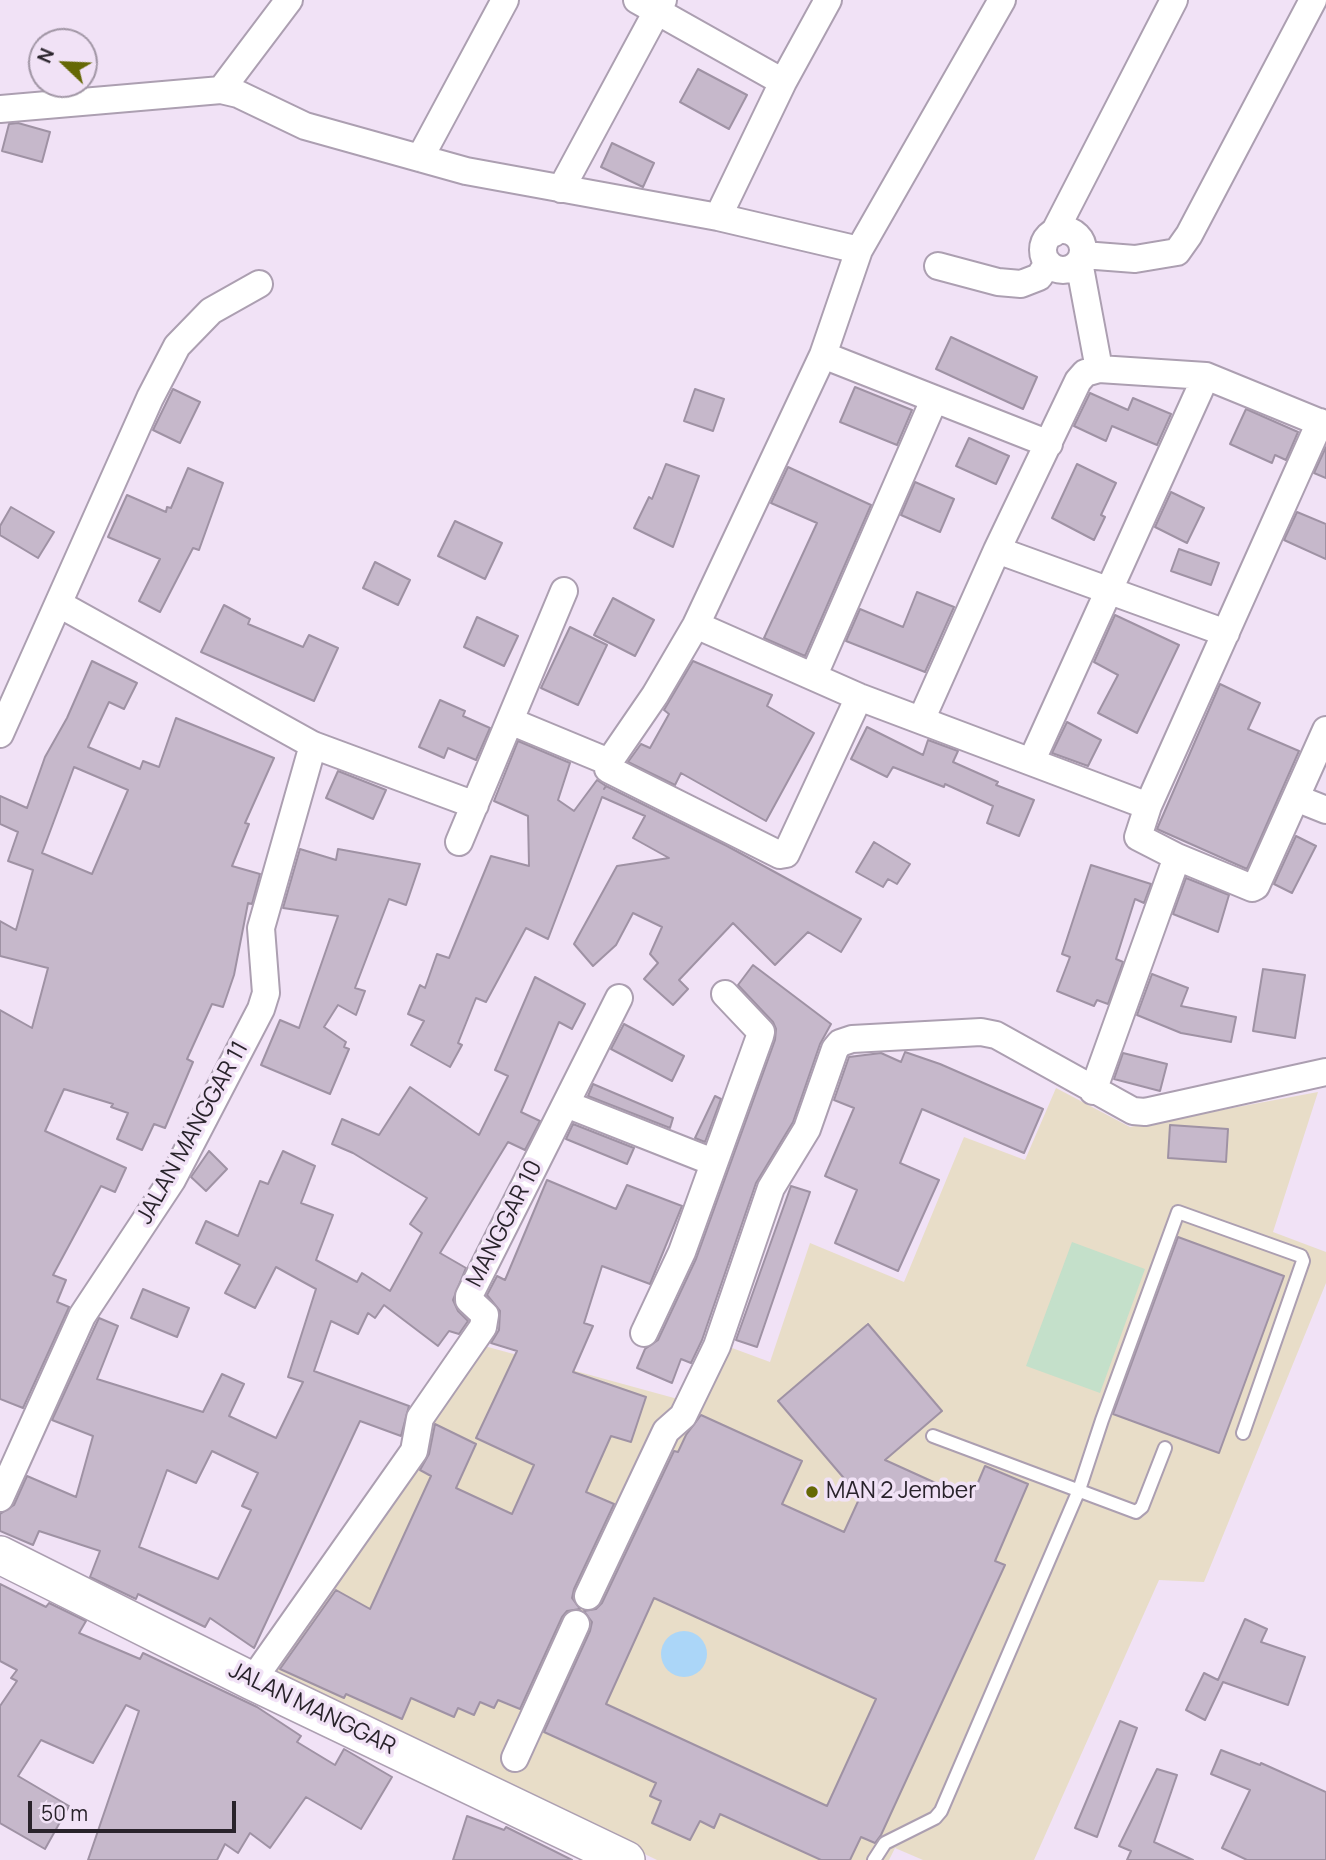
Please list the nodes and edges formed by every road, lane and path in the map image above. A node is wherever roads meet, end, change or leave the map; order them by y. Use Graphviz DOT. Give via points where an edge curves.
graph roads {
  1 [pos="289,0"];
  2 [pos="505,0"];
  3 [pos="828,0"];
  4 [pos="1002,0"];
  5 [pos="1174,0"];
  6 [pos="1313,0"];
  7 [pos="653,3"];
  8 [pos="783,82"];
  9 [pos="221,90"];
  10 [pos="0,108"];
  11 [pos="420,158"];
  12 [pos="561,189"];
  13 [pos="718,217"];
  14 [pos="1054,233"];
  15 [pos="854,259"];
  16 [pos="1081,259"];
  17 [pos="1048,263"];
  18 [pos="938,266"];
  19 [pos="259,284"];
  20 [pos="823,355"];
  21 [pos="1092,371"];
  22 [pos="1206,376"];
  23 [pos="934,400"];
  24 [pos="1323,424"];
  25 [pos="1049,444"];
  26 [pos="997,550"];
  27 [pos="1111,589"];
  28 [pos="564,591"];
  29 [pos="59,604"];
  30 [pos="696,625"];
  31 [pos="1226,633"];
  32 [pos="814,675"];
  33 [pos="859,696"];
  34 [pos="922,718"];
  35 [pos="510,721"];
  36 [pos="1326,730"];
  37 [pos="0,734"];
  38 [pos="313,745"];
  39 [pos="1032,760"];
  40 [pos="609,761"];
  41 [pos="1296,797"];
  42 [pos="475,805"];
  43 [pos="1148,806"];
  44 [pos="1326,810"];
  45 [pos="459,842"];
  46 [pos="1177,857"];
  47 [pos="725,994"];
  48 [pos="620,998"];
  49 [pos="1326,1072"];
  50 [pos="1093,1091"];
  51 [pos="566,1104"];
  52 [pos="712,1162"];
  53 [pos="644,1333"];
  54 [pos="1243,1433"];
  55 [pos="933,1436"];
  56 [pos="1166,1448"];
  57 [pos="1079,1490"];
  58 [pos="0,1498"];
  59 [pos="0,1555"];
  60 [pos="588,1596"];
  61 [pos="576,1624"];
  62 [pos="252,1681"];
  63 [pos="515,1758"];
  64 [pos="583,1851"];
  65 [pos="626,1860"];
  66 [pos="874,1860"];
  1 -- 9 [label="street"];
  2 -- 11 [label="street"];
  3 -- 8 [label="street"];
  4 -- 15 [label="street"];
  5 -- 14 [label="street"];
  6 -- 16 [label="street" via="1177,252 1135,259"];
  7 -- 8 [label="street"];
  7 -- 12 [label="street"];
  8 -- 13 [label="street"];
  9 -- 10 [label="street"];
  9 -- 11 [label="street" via="305,125"];
  11 -- 12 [label="street"];
  12 -- 13 [label="street"];
  13 -- 15 [label="street"];
  14 -- 16 [label="street" via="1072,232 1083,246"];
  14 -- 17 [label="street" via="1044,247"];
  15 -- 20 [label="street"];
  16 -- 17 [label="street" via="1064,270"];
  16 -- 21 [label="street"];
  17 -- 18 [label="street" via="1039,277 1021,284"];
  19 -- 29 [label="street" via="211,310 177,346"];
  20 -- 23 [label="street"];
  20 -- 30 [label="street"];
  21 -- 22 [label="street"];
  21 -- 25 [label="street" via="1078,381"];
  22 -- 24 [label="street"];
  22 -- 27 [label="street"];
  23 -- 25 [label="street"];
  23 -- 32 [label="street"];
  24 -- 31 [label="street"];
  25 -- 26 [label="street"];
  26 -- 27 [label="street"];
  26 -- 34 [label="street"];
  27 -- 31 [label="street"];
  27 -- 39 [label="street"];
  28 -- 35 [label="street"];
  29 -- 37 [label="street"];
  29 -- 38 [label="street"];
  30 -- 32 [label="street"];
  30 -- 40 [label="street"];
  31 -- 43 [label="street"];
  32 -- 33 [label="street"];
  33 -- 34 [label="street"];
  33 -- 40 [label="street" via="786,854 608,769"];
  34 -- 39 [label="street"];
  35 -- 40 [label="street"];
  35 -- 42 [label="street"];
  36 -- 41 [label="street"];
  38 -- 42 [label="street"];
  38 -- 58 [label="street, JALAN MANGGAR 11" via="261,928 266,993 261,1009 172,1180 82,1316"];
  39 -- 43 [label="street"];
  41 -- 44 [label="street"];
  41 -- 46 [label="street" via="1258,884 1252,888"];
  42 -- 45 [label="street"];
  43 -- 46 [label="street" via="1140,841"];
  46 -- 50 [label="street"];
  47 -- 52 [label="street" via="761,1032"];
  48 -- 51 [label="street, MANGGAR 10"];
  49 -- 50 [label="street" via="1145,1112 1133,1111"];
  50 -- 60 [label="street" via="1007,1040 981,1032 852,1039 835,1049 807,1129 771,1188 717,1346 683,1416 666,1431"];
  51 -- 52 [label="street"];
  51 -- 62 [label="street, MANGGAR 10" via="469,1296 485,1315 483,1327 420,1418 414,1451"];
  52 -- 53 [label="street" via="682,1252"];
  54 -- 57 [label="lane" via="1303,1261 1301,1256 1178,1212"];
  55 -- 57 [label="lane"];
  56 -- 57 [label="lane" via="1140,1511"];
  57 -- 66 [label="lane" via="941,1811 885,1843"];
  59 -- 62 [label="main road, JALAN MANGGAR"];
  61 -- 63 [label="street"];
  62 -- 64 [label="main road, JALAN MANGGAR"];
  64 -- 65 [label="main road, JALAN MANGGAR"];
}
